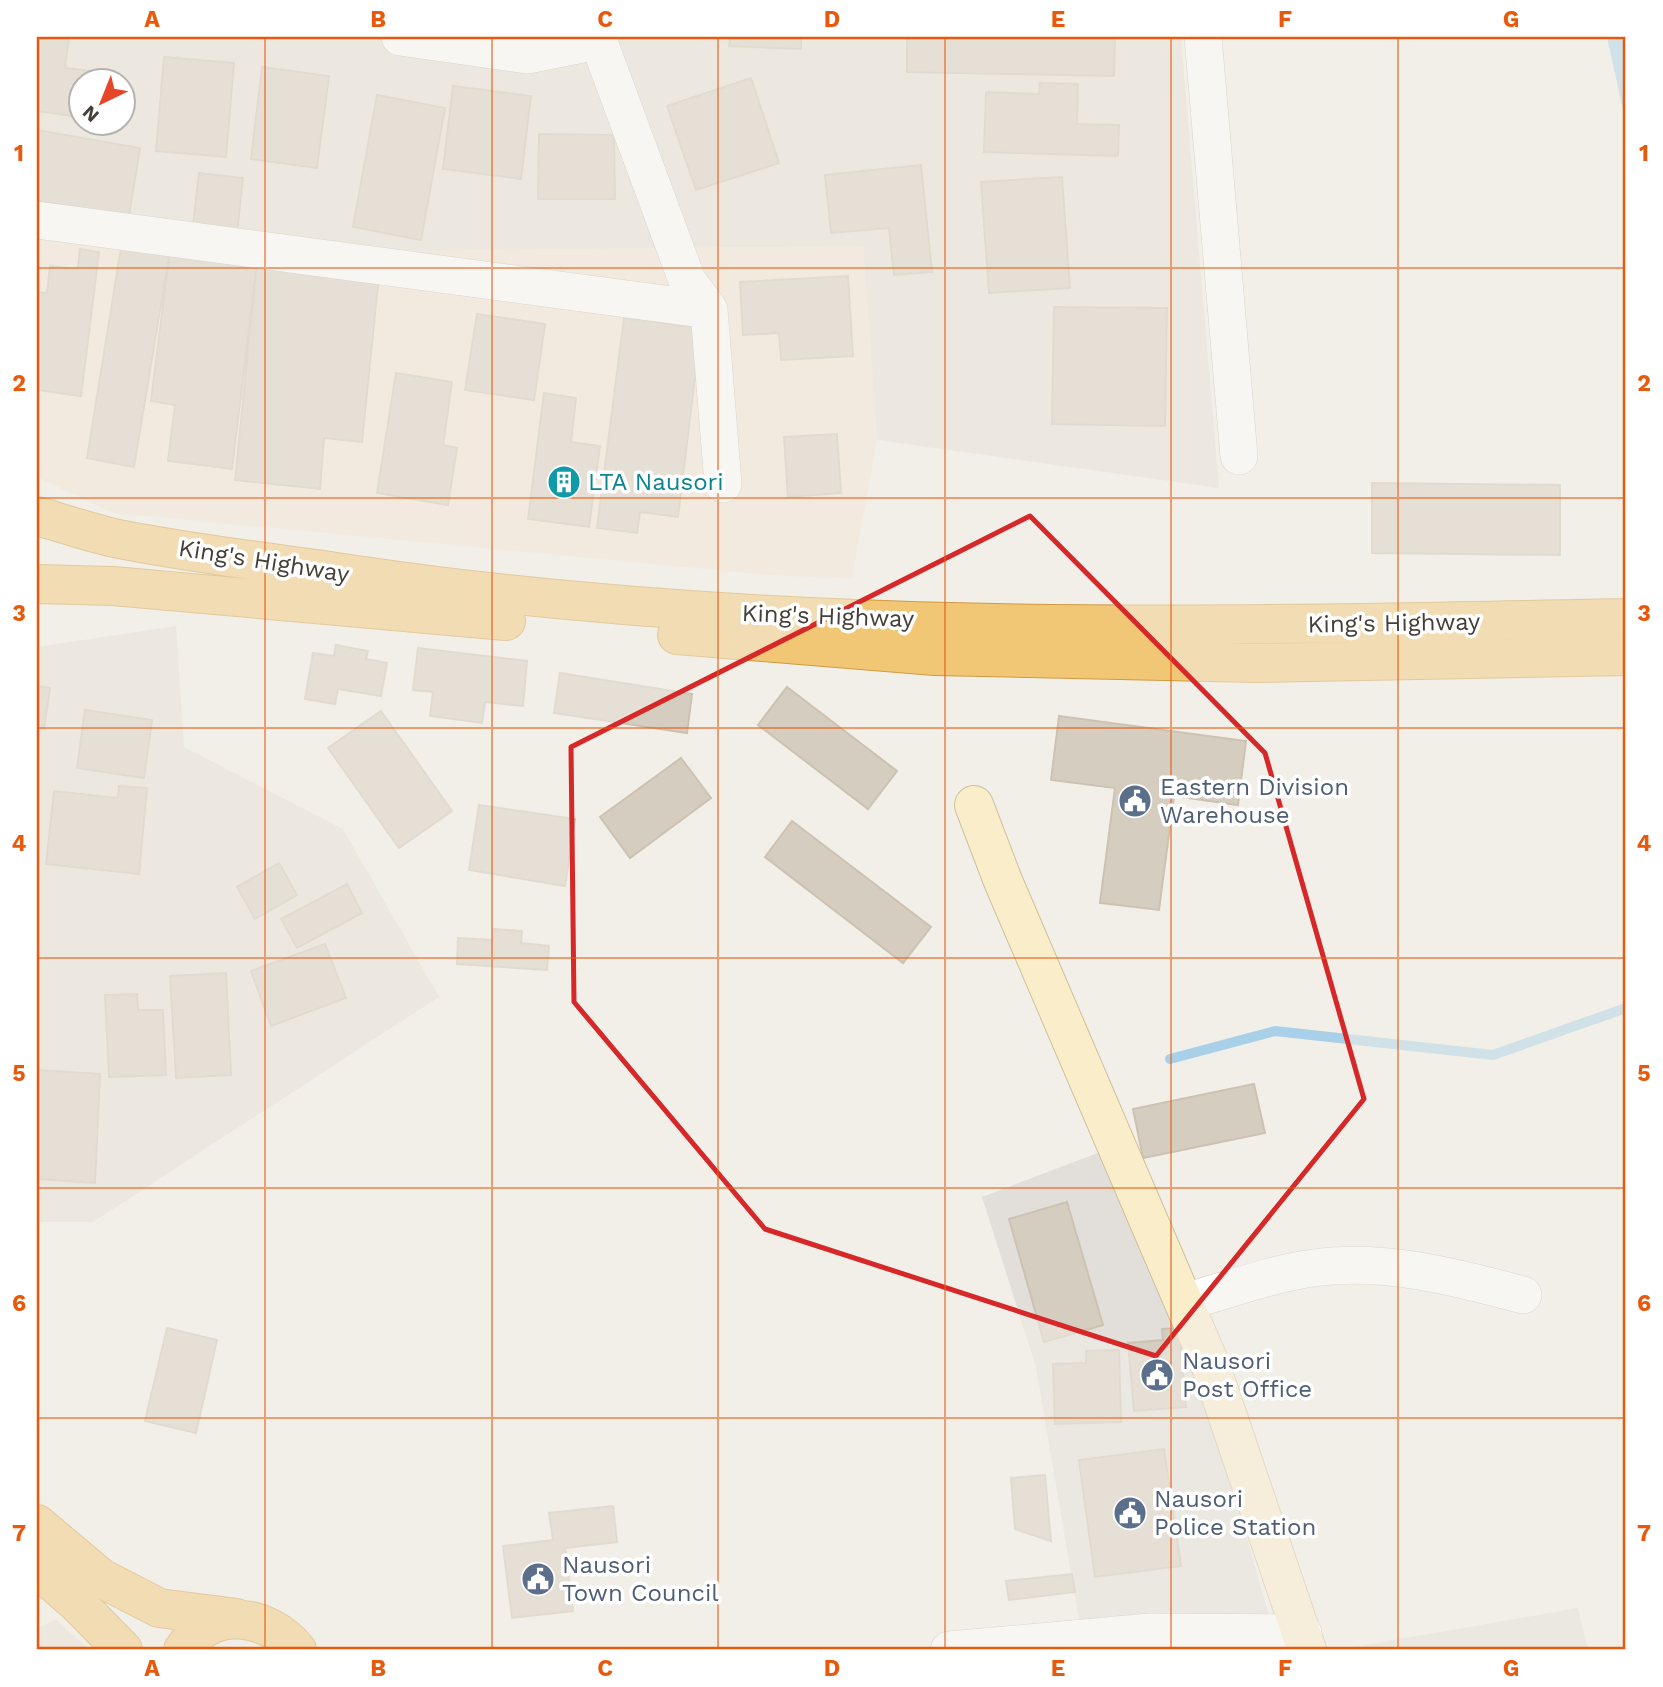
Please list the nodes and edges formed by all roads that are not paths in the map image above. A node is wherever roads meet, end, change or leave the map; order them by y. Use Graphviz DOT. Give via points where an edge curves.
graph roads {
  1 [pos="400,37"];
  2 [pos="1203,37"];
  3 [pos="597,39"];
  4 [pos="37,220"];
  5 [pos="709,310"];
  6 [pos="1239,456"];
  7 [pos="723,484"];
  8 [pos="37,516"];
  9 [pos="37,584"];
  10 [pos="1626,618"];
  11 [pos="1626,656"];
  12 [pos="974,806"];
  13 [pos="1523,1295"];
  14 [pos="1184,1302"];
  15 [pos="37,1524"];
  16 [pos="37,1568"];
  17 [pos="237,1618"];
  18 [pos="1305,1642"];
  19 [pos="298,1645"];
  20 [pos="123,1650"];
  21 [pos="183,1650"];
  22 [pos="949,1650"];
  1 -- 3 [label="street" via="527,55"];
  2 -- 6 [label="street"];
  3 -- 5 [label="street" via="687,280"];
  4 -- 5 [label="street"];
  5 -- 7 [label="street"];
  8 -- 10 [label="highway, King's Highway" via="113,538 461,591 710,611 989,623 1254,625"];
  9 -- 11 [label="highway, King's Highway" via="113,586 935,656 1255,663"];
  12 -- 14 [label="street"];
  13 -- 14 [label="street" via="1384,1266 1313,1268"];
  14 -- 18 [label="street" via="1210,1364"];
  15 -- 17 [label="highway" via="101,1578 159,1608"];
  16 -- 20 [label="highway"];
  17 -- 19 [label="highway" via="255,1620"];
  17 -- 21 [label="highway" via="212,1624 190,1639"];
  18 -- 22 [label="street" via="1150,1632"];
}
